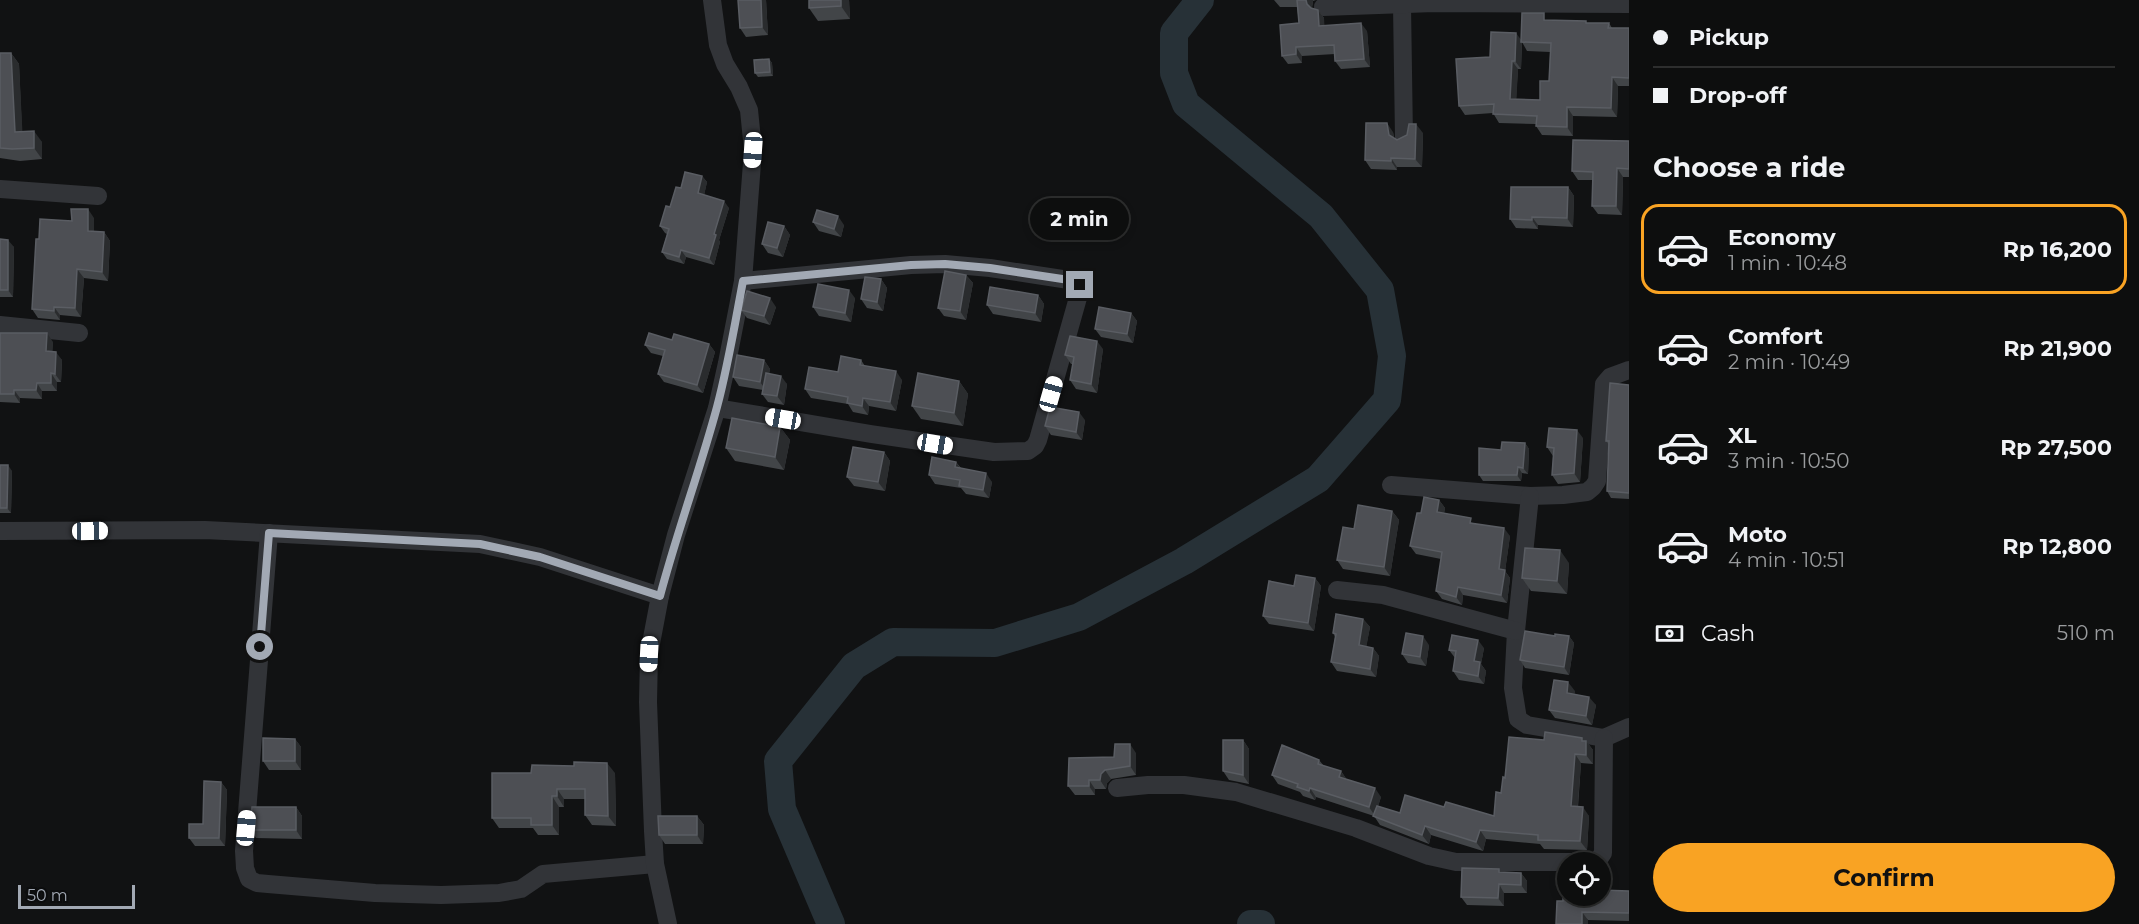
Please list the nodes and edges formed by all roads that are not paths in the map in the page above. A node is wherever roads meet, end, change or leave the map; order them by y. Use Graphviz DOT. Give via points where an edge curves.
graph roads {
  1 [pos="712,0"];
  2 [pos="1434,1"];
  3 [pos="1629,4"];
  4 [pos="1402,5"];
  5 [pos="1323,7"];
  6 [pos="1404,138"];
  7 [pos="0,189"];
  8 [pos="98,196"];
  9 [pos="743,281"];
  10 [pos="0,325"];
  11 [pos="79,333"];
  12 [pos="1629,370"];
  13 [pos="717,408"];
  14 [pos="1391,485"];
  15 [pos="1530,496"];
  16 [pos="0,531"];
  17 [pos="269,533"];
  18 [pos="1337,590"];
  19 [pos="660,596"];
  20 [pos="1516,631"];
  21 [pos="1629,726"];
  22 [pos="1604,738"];
  23 [pos="1117,788"];
  24 [pos="655,864"];
  25 [pos="668,924"];
  1 -- 9 [label="street" via="718,45 743,96 752,128"];
  2 -- 3 [label="street"];
  2 -- 4 [label="street"];
  4 -- 5 [label="street"];
  4 -- 6 [label="street"];
  7 -- 8 [label="street"];
  9 -- 13 [label="street"];
  9 -- 13 [label="street" via="945,264 1069,280 1081,289 1038,440 1028,450 978,450"];
  10 -- 11 [label="street"];
  12 -- 15 [label="street" via="1610,377 1604,384 1597,481 1593,487 1587,492"];
  13 -- 19 [label="street"];
  14 -- 15 [label="street"];
  15 -- 20 [label="street"];
  16 -- 17 [label="street"];
  17 -- 19 [label="street" via="480,544 540,557"];
  17 -- 24 [label="street" via="244,851 249,879 256,883 375,893 482,894 516,891 540,875 558,871"];
  18 -- 20 [label="street" via="1383,595"];
  19 -- 24 [label="street" via="648,680"];
  20 -- 22 [label="street" via="1513,688 1518,719 1527,725"];
  21 -- 22 [label="street"];
  22 -- 23 [label="street" via="1603,854 1593,862 1456,862 1236,792 1184,785"];
  24 -- 25 [label="street"];
}
